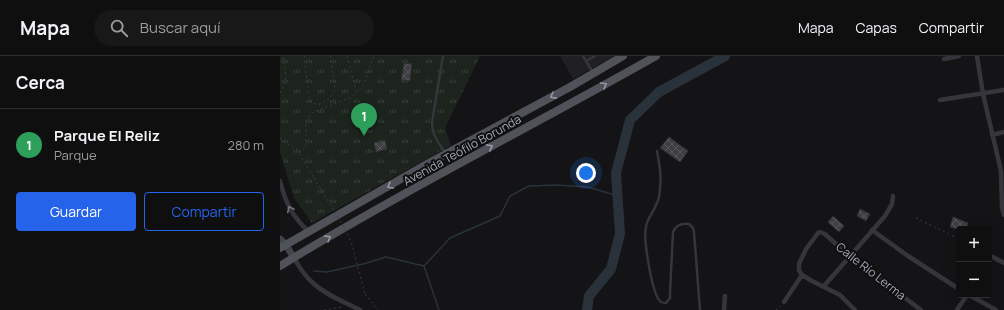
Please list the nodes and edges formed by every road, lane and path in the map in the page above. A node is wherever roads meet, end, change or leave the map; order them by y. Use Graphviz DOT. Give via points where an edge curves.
graph roads {
  1 [pos="283,56"];
  2 [pos="304,56"];
  3 [pos="330,56"];
  4 [pos="347,56"];
  5 [pos="374,56"];
  6 [pos="443,56"];
  7 [pos="583,56"];
  8 [pos="595,56"];
  9 [pos="623,56"];
  10 [pos="656,56"];
  11 [pos="959,56"];
  12 [pos="977,56"];
  13 [pos="944,59"];
  14 [pos="586,61"];
  15 [pos="594,73"];
  16 [pos="1004,90"];
  17 [pos="280,93"];
  18 [pos="356,94"];
  19 [pos="983,94"];
  20 [pos="940,100"];
  21 [pos="1004,132"];
  22 [pos="992,135"];
  23 [pos="280,138"];
  24 [pos="657,151"];
  25 [pos="299,153"];
  26 [pos="446,154"];
  27 [pos="453,167"];
  28 [pos="1002,170"];
  29 [pos="280,181"];
  30 [pos="893,196"];
  31 [pos="1003,208"];
  32 [pos="1004,215"];
  33 [pos="916,218"];
  34 [pos="872,230"];
  35 [pos="309,232"];
  36 [pos="956,238"];
  37 [pos="282,244"];
  38 [pos="849,256"];
  39 [pos="992,256"];
  40 [pos="294,258"];
  41 [pos="1004,263"];
  42 [pos="280,266"];
  43 [pos="802,275"];
  44 [pos="824,286"];
  45 [pos="956,287"];
  46 [pos="724,296"];
  47 [pos="966,298"];
  48 [pos="974,298"];
  49 [pos="784,302"];
  50 [pos="351,305"];
  51 [pos="324,310"];
  52 [pos="360,310"];
  53 [pos="378,310"];
  54 [pos="700,310"];
  55 [pos="724,310"];
  56 [pos="776,310"];
  57 [pos="855,310"];
  58 [pos="921,310"];
  59 [pos="957,310"];
  60 [pos="996,310"];
  1 -- 17 [label="path" via="286,84"];
  2 -- 3 [label="path" via="310,102 318,105 334,93"];
  4 -- 18 [label="path"];
  5 -- 18 [label="path" via="363,86"];
  6 -- 26 [label="lane" via="432,129"];
  7 -- 14 [label="lane"];
  8 -- 14 [label="lane"];
  9 -- 15 [label="main road, Avenida Teófilo Borunda"];
  27 -- 10 [label="main road, Avenida Teófilo Borunda, one-way"];
  11 -- 13 [label="street"];
  12 -- 19 [label="street"];
  14 -- 15 [label="lane"];
  15 -- 26 [label="main road, Avenida Teófilo Borunda, one-way"];
  16 -- 19 [label="street"];
  18 -- 25 [label="path" via="311,113 306,121 306,147"];
  19 -- 20 [label="street"];
  19 -- 22 [label="street"];
  21 -- 22 [label="street"];
  22 -- 28 [label="street"];
  23 -- 25 [label="path"];
  24 -- 54 [label="lane" via="661,170 660,186 656,206 645,233 647,259 659,300 666,303 670,293 673,232 676,226 689,224 694,232"];
  25 -- 53 [label="path, bridge" via="351,241 365,294"];
  26 -- 27 [label="main road"];
  26 -- 35 [label="main road, Avenida Teófilo Borunda, one-way"];
  40 -- 27 [label="main road, Avenida Teófilo Borunda, one-way"];
  28 -- 31 [label="street"];
  35 -- 29 [label="street, one-way" via="292,212"];
  30 -- 34 [label="street" via="892,204 885,216"];
  31 -- 32 [label="street"];
  33 -- 36 [label="path"];
  34 -- 38 [label="street"];
  34 -- 45 [label="street"];
  35 -- 37 [label="main road, Avenida Teófilo Borunda"];
  37 -- 40 [label="street"];
  38 -- 43 [label="street, Calle Río Lerma" via="820,232 815,235 799,264"];
  38 -- 44 [label="street"];
  38 -- 58 [label="street, Calle Río Lerma"];
  39 -- 41 [label="street"];
  40 -- 42 [label="main road, Avenida Teófilo Borunda"];
  40 -- 50 [label="street" via="312,283"];
  43 -- 44 [label="street"];
  43 -- 49 [label="street"];
  44 -- 57 [label="street" via="840,295"];
  46 -- 55 [label="street"];
  47 -- 59 [label="street"];
  48 -- 60 [label="street"];
  49 -- 56 [label="path"];
  50 -- 51 [label="path"];
  50 -- 52 [label="street"];
}
